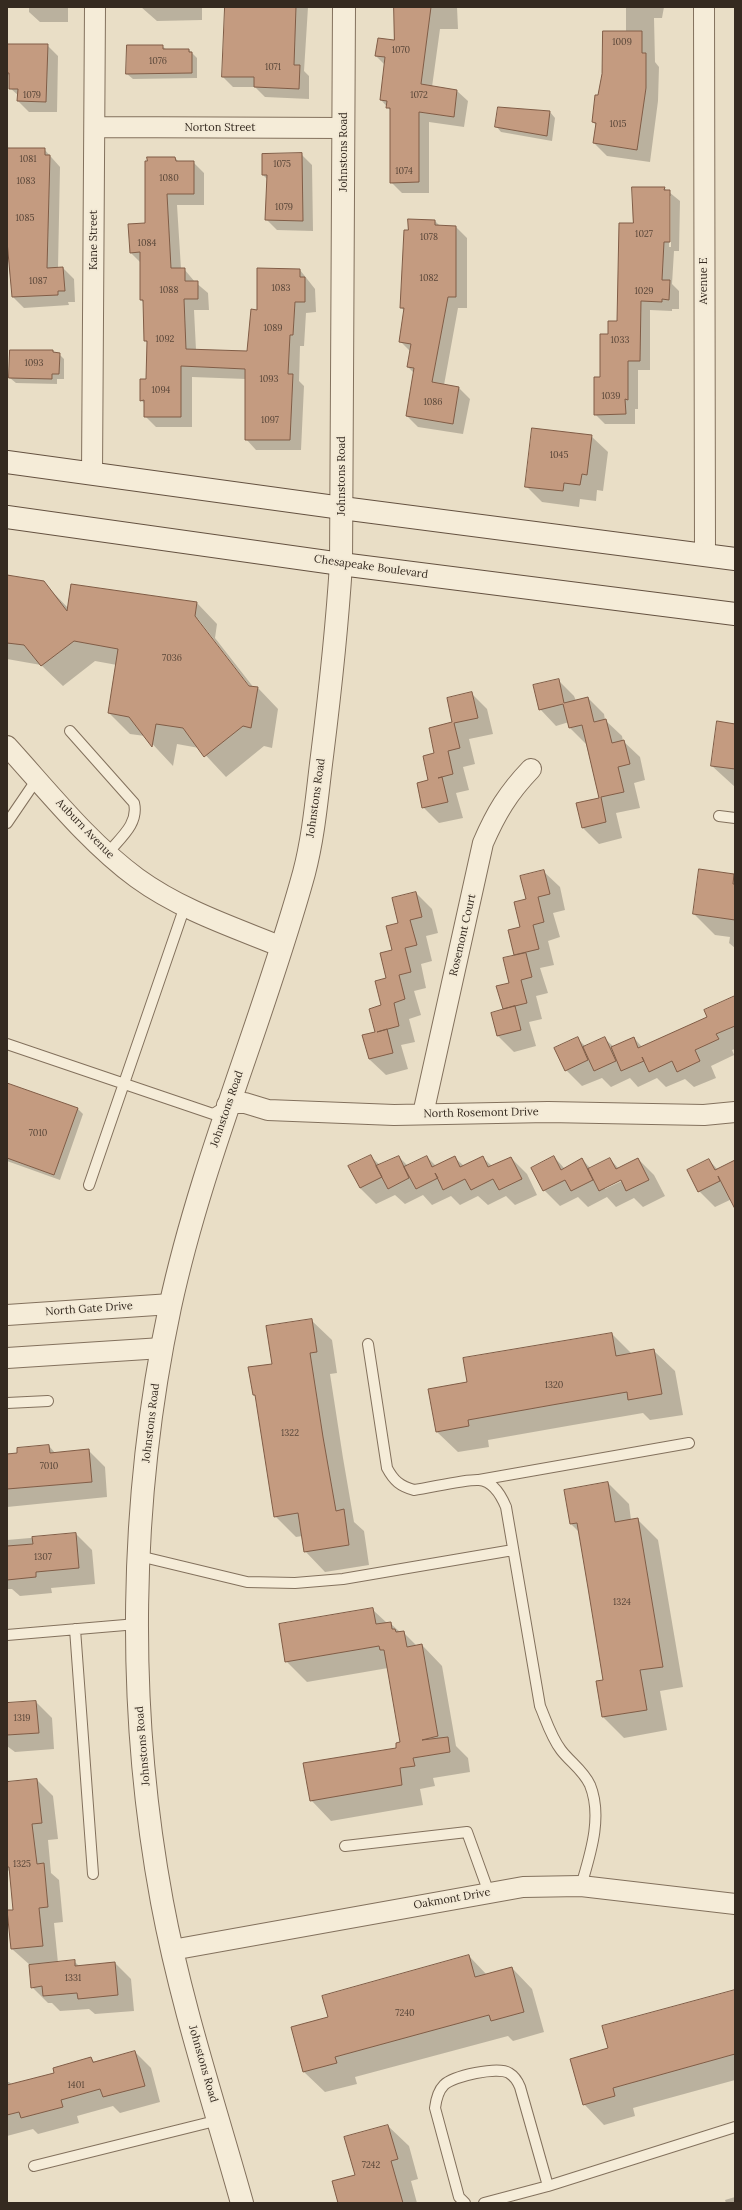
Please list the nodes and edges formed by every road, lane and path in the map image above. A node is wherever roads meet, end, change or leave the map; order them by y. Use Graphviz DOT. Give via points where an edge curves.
graph roads {
  1 [pos="95,7"];
  2 [pos="344,7"];
  3 [pos="704,7"];
  4 [pos="95,127"];
  5 [pos="344,128"];
  6 [pos="7,462"];
  7 [pos="92,474"];
  8 [pos="342,508"];
  9 [pos="7,517"];
  10 [pos="704,555"];
  11 [pos="735,559"];
  12 [pos="341,564"];
  13 [pos="735,614"];
  14 [pos="70,731"];
  15 [pos="7,746"];
  16 [pos="531,769"];
  17 [pos="37,779"];
  18 [pos="719,816"];
  19 [pos="735,818"];
  20 [pos="7,823"];
  21 [pos="107,854"];
  22 [pos="185,906"];
  23 [pos="282,946"];
  24 [pos="7,1044"];
  25 [pos="124,1084"];
  26 [pos="227,1105"];
  27 [pos="735,1112"];
  28 [pos="423,1114"];
  29 [pos="88,1185"];
  30 [pos="171,1304"];
  31 [pos="7,1314"];
  32 [pos="368,1344"];
  33 [pos="162,1348"];
  34 [pos="7,1358"];
  35 [pos="48,1401"];
  36 [pos="7,1403"];
  37 [pos="689,1443"];
  38 [pos="479,1480"];
  39 [pos="513,1550"];
  40 [pos="139,1556"];
  41 [pos="137,1624"];
  42 [pos="76,1629"];
  43 [pos="7,1636"];
  44 [pos="345,1846"];
  45 [pos="93,1874"];
  46 [pos="581,1886"];
  47 [pos="489,1893"];
  48 [pos="735,1904"];
  49 [pos="172,1950"];
  50 [pos="219,2120"];
  51 [pos="735,2127"];
  52 [pos="34,2166"];
  53 [pos="548,2186"];
  54 [pos="242,2203"];
  55 [pos="465,2203"];
  56 [pos="484,2203"];
  1 -- 4 [label="street, Kane Street"];
  2 -- 5 [label="street, Johnstons Road"];
  3 -- 10 [label="street, Avenue E"];
  4 -- 5 [label="street, Norton Street"];
  4 -- 7 [label="street, Kane Street"];
  5 -- 8 [label="street, Johnstons Road"];
  6 -- 7 [label="street"];
  7 -- 8 [label="street"];
  8 -- 10 [label="street"];
  8 -- 12 [label="street, Johnstons Road"];
  9 -- 12 [label="street, Chesapeake Boulevard"];
  10 -- 11 [label="street"];
  12 -- 13 [label="street, Chesapeake Boulevard"];
  12 -- 23 [label="street, Johnstons Road" via="336,645 314,822 305,869"];
  14 -- 21 [label="lane" via="134,803 137,813 133,822"];
  15 -- 17 [label="street, Auburn Avenue"];
  16 -- 28 [label="street, Rosemont Court" via="510,791 495,816 483,844"];
  17 -- 20 [label="lane"];
  17 -- 21 [label="street, Auburn Avenue"];
  18 -- 19 [label="lane"];
  21 -- 22 [label="street, Auburn Avenue" via="138,878"];
  22 -- 23 [label="street, Auburn Avenue"];
  22 -- 25 [label="lane"];
  23 -- 26 [label="street, Johnstons Road"];
  24 -- 25 [label="lane"];
  25 -- 26 [label="lane" via="214,1114"];
  25 -- 29 [label="lane"];
  26 -- 28 [label="street, North Rosemont Drive" via="234,1102 268,1110"];
  26 -- 30 [label="street, Johnstons Road" via="203,1181"];
  27 -- 28 [label="street, North Rosemont Drive" via="704,1115 548,1112"];
  30 -- 31 [label="street, North Gate Drive"];
  30 -- 33 [label="street, Johnstons Road"];
  32 -- 38 [label="lane" via="387,1468 394,1480 414,1490"];
  33 -- 34 [label="street"];
  33 -- 40 [label="street, Johnstons Road" via="148,1440"];
  35 -- 36 [label="lane"];
  37 -- 38 [label="lane"];
  38 -- 39 [label="lane" via="491,1485 501,1494 506,1506"];
  39 -- 40 [label="lane" via="344,1579 295,1583 247,1582"];
  39 -- 46 [label="lane" via="540,1706 561,1750 579,1768 590,1786 595,1817 594,1838"];
  40 -- 41 [label="street, Johnstons Road"];
  41 -- 42 [label="lane"];
  41 -- 49 [label="street, Johnstons Road" via="140,1711 150,1825"];
  42 -- 43 [label="lane"];
  42 -- 45 [label="lane"];
  44 -- 47 [label="lane" via="467,1832"];
  46 -- 47 [label="street, Oakmont Drive" via="523,1887"];
  46 -- 48 [label="street, Oakmont Drive"];
  47 -- 49 [label="street, Oakmont Drive"];
  49 -- 50 [label="street, Johnstons Road"];
  50 -- 52 [label="lane"];
  50 -- 54 [label="street, Johnstons Road"];
  51 -- 53 [label="lane"];
  53 -- 55 [label="lane" via="517,2080 509,2072 490,2071 454,2079 444,2085 437,2096 435,2108 459,2197"];
  53 -- 56 [label="lane"];
}
